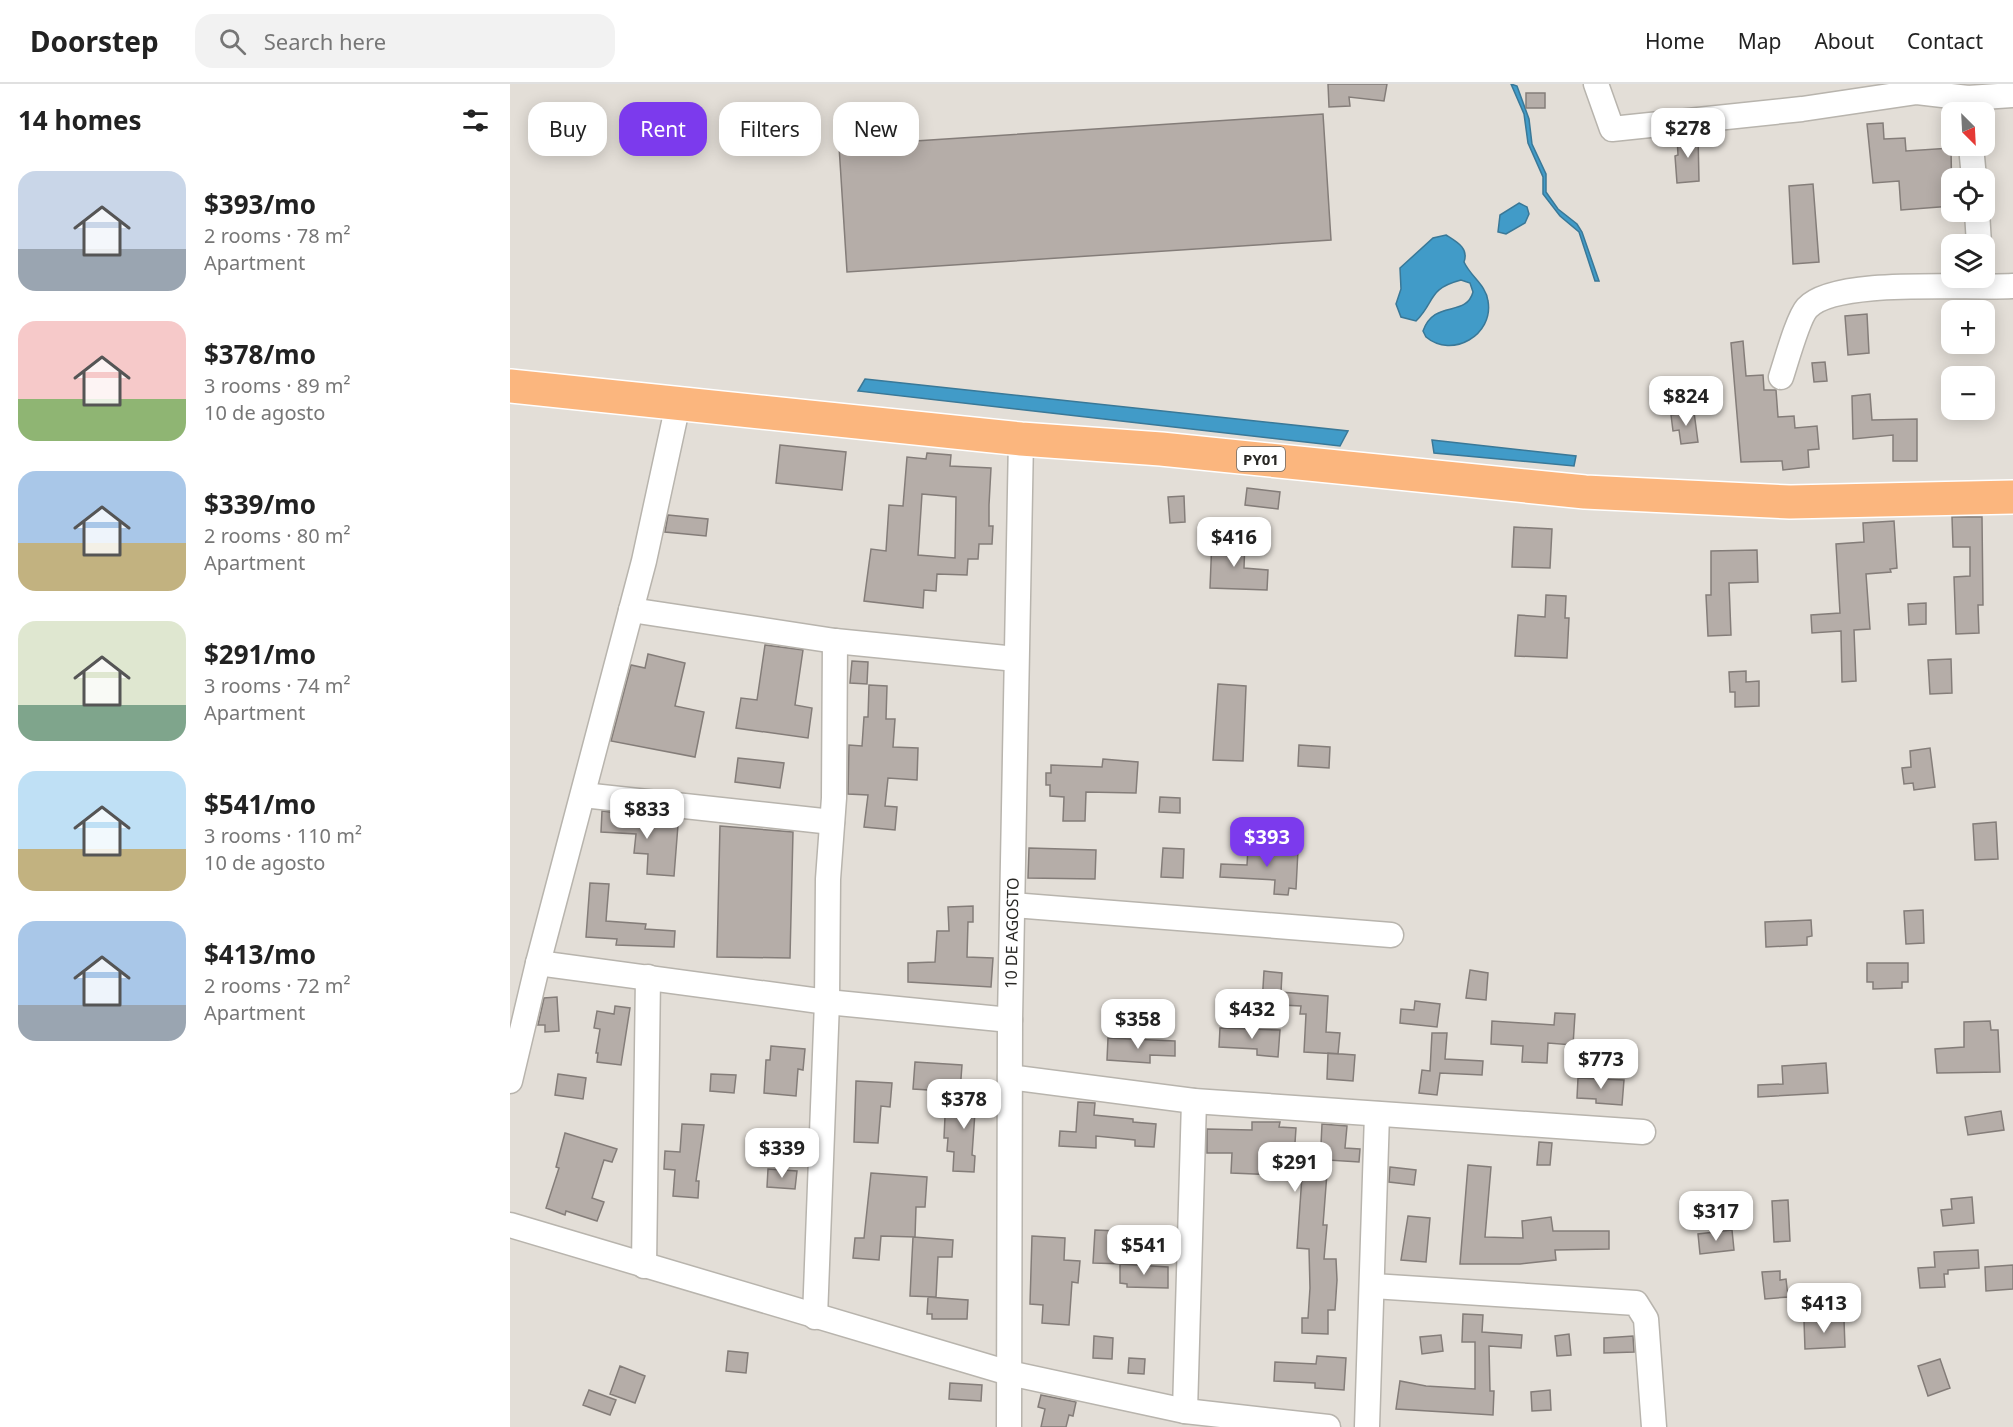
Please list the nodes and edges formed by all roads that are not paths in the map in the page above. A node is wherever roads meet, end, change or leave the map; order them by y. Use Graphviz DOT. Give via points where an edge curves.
graph roads {
  1 [pos="1596,84"];
  2 [pos="2013,95"];
  3 [pos="1968,98"];
  4 [pos="1995,284"];
  5 [pos="1941,286"];
  6 [pos="2013,286"];
  7 [pos="1781,377"];
  8 [pos="510,386"];
  9 [pos="678,404"];
  10 [pos="1021,439"];
  11 [pos="2013,497"];
  12 [pos="631,610"];
  13 [pos="834,641"];
  14 [pos="1016,659"];
  15 [pos="583,795"];
  16 [pos="832,822"];
  17 [pos="1013,905"];
  18 [pos="1391,935"];
  19 [pos="538,963"];
  20 [pos="648,977"];
  21 [pos="826,1002"];
  22 [pos="1010,1020"];
  23 [pos="1010,1077"];
  24 [pos="510,1081"];
  25 [pos="1194,1101"];
  26 [pos="1377,1114"];
  27 [pos="1643,1132"];
  28 [pos="510,1225"];
  29 [pos="644,1266"];
  30 [pos="1373,1286"];
  31 [pos="815,1317"];
  32 [pos="1009,1373"];
  33 [pos="1185,1411"];
  34 [pos="1010,1427"];
  35 [pos="1328,1427"];
  36 [pos="1367,1427"];
  37 [pos="1654,1427"];
  1 -- 3 [label="street" via="1612,129 1802,109 1917,92"];
  2 -- 3 [label="street"];
  4 -- 6 [label="street"];
  5 -- 7 [label="street" via="1833,294 1817,300 1805,309"];
  8 -- 9 [label="highway, PY01"];
  9 -- 10 [label="highway, PY01"];
  9 -- 12 [label="street"];
  10 -- 11 [label="highway, PY01" via="1161,449 1585,492 1790,502"];
  10 -- 14 [label="street, 10 DE AGOSTO"];
  12 -- 13 [label="street"];
  12 -- 15 [label="street"];
  13 -- 14 [label="street"];
  13 -- 16 [label="street"];
  14 -- 17 [label="street, 10 DE AGOSTO"];
  15 -- 16 [label="street"];
  15 -- 19 [label="street"];
  16 -- 21 [label="street"];
  17 -- 18 [label="street"];
  17 -- 22 [label="street, 10 DE AGOSTO"];
  19 -- 20 [label="street"];
  19 -- 24 [label="street"];
  20 -- 21 [label="street"];
  20 -- 29 [label="street"];
  21 -- 22 [label="street"];
  21 -- 31 [label="street"];
  22 -- 23 [label="street, 10 DE AGOSTO"];
  23 -- 25 [label="street"];
  23 -- 32 [label="street, 10 DE AGOSTO"];
  25 -- 26 [label="street"];
  25 -- 33 [label="street"];
  26 -- 27 [label="street"];
  26 -- 30 [label="street"];
  28 -- 29 [label="street"];
  29 -- 31 [label="street"];
  30 -- 36 [label="street"];
  30 -- 37 [label="street" via="1636,1303 1646,1318"];
  31 -- 32 [label="street"];
  32 -- 33 [label="street"];
  32 -- 34 [label="street, 10 DE AGOSTO"];
  33 -- 35 [label="street"];
}
